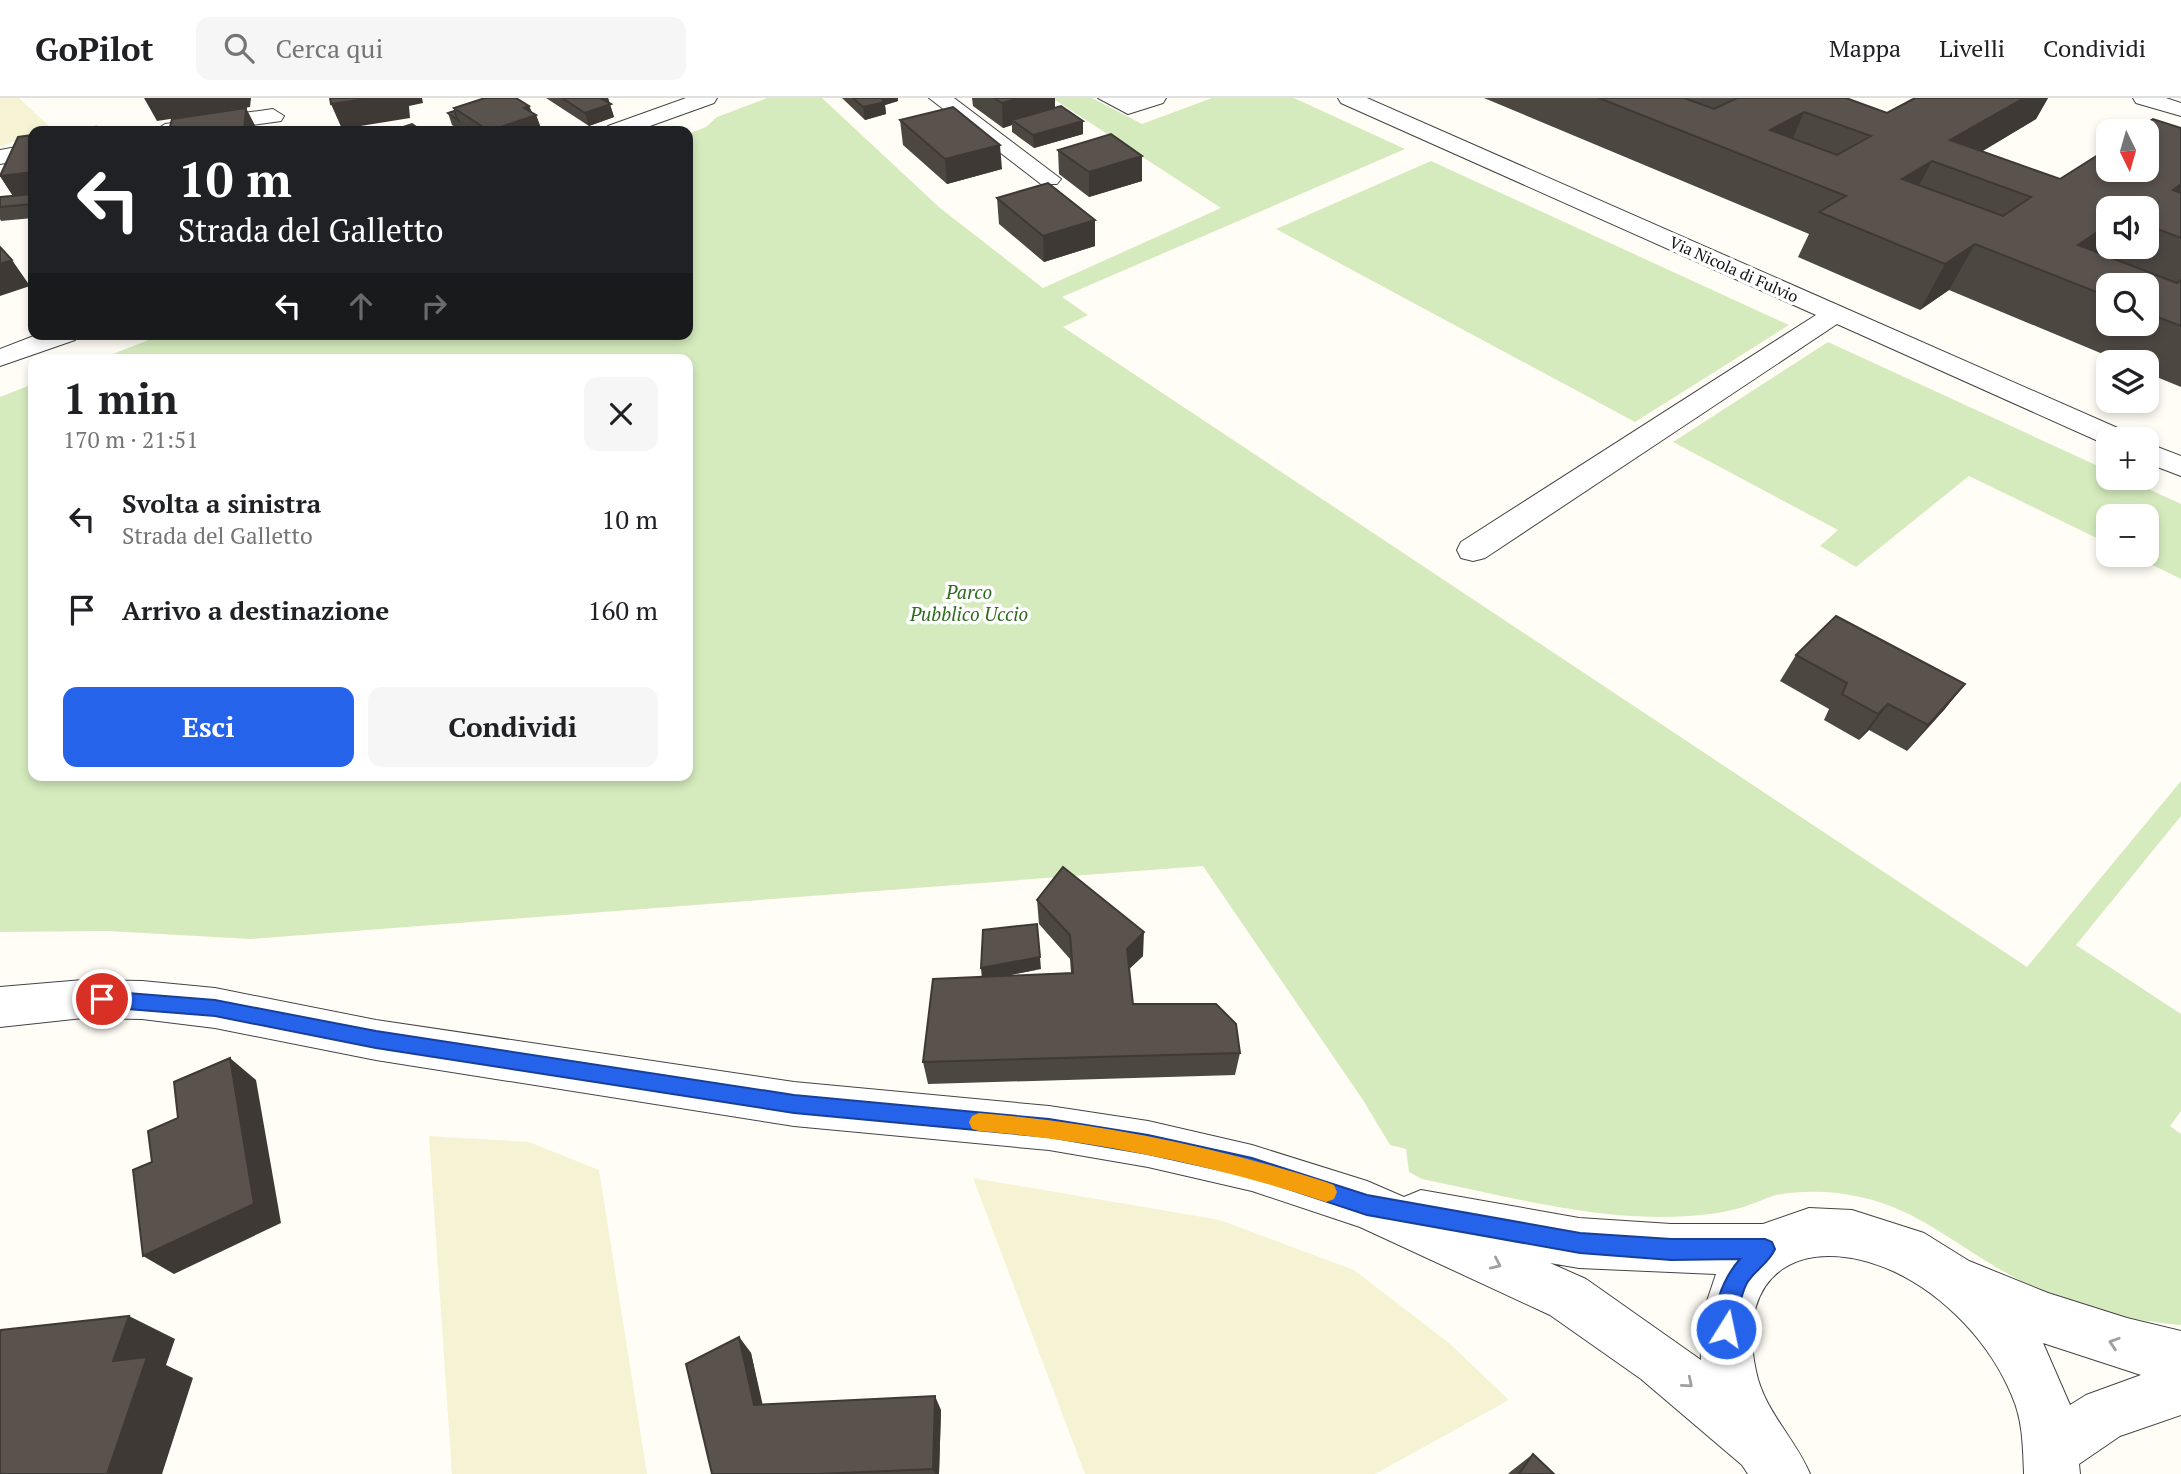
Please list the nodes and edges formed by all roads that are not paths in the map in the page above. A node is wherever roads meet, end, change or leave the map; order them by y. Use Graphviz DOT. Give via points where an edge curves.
graph roads {
  1 [pos="706,98"];
  2 [pos="940,98"];
  3 [pos="1110,98"];
  4 [pos="1155,98"];
  5 [pos="1349,98"];
  6 [pos="2144,98"];
  7 [pos="2181,110"];
  8 [pos="274,116"];
  9 [pos="202,126"];
  10 [pos="630,126"];
  11 [pos="28,151"];
  12 [pos="0,157"];
  13 [pos="1049,179"];
  14 [pos="1835,314"];
  15 [pos="49,340"];
  16 [pos="0,358"];
  17 [pos="2096,429"];
  18 [pos="2159,457"];
  19 [pos="2181,467"];
  20 [pos="1473,550"];
  21 [pos="0,1007"];
  22 [pos="1367,1205"];
  23 [pos="1765,1249"];
  24 [pos="1943,1271"];
  25 [pos="2181,1357"];
  26 [pos="2181,1388"];
  27 [pos="1772,1459"];
  28 [pos="2053,1461"];
  1 -- 10 [label="street"];
  2 -- 13 [label="street"];
  3 -- 4 [label="street" via="1128,108"];
  5 -- 14 [label="street, Via Nicola di Fulvio"];
  6 -- 7 [label="street"];
  8 -- 9 [label="street"];
  11 -- 12 [label="street"];
  14 -- 17 [label="street, Via Nicola di Fulvio"];
  14 -- 20 [label="street"];
  15 -- 16 [label="street"];
  18 -- 19 [label="street"];
  21 -- 22 [label="street" via="83,999 203,1007 376,1040 794,1104 1049,1128 1252,1168"];
  22 -- 23 [label="street" via="1580,1243"];
  22 -- 27 [label="street, one-way" via="1568,1297 1660,1360"];
  23 -- 24 [label="street" via="1801,1234 1846,1232 1894,1244"];
  23 -- 27 [label="street" via="1741,1274 1726,1308 1725,1350 1736,1398"];
  25 -- 24 [label="street, one-way" via="2126,1346 2054,1323"];
  24 -- 28 [label="street" via="1984,1307 2019,1350 2042,1398"];
  26 -- 28 [label="street" via="2105,1414"];
}
